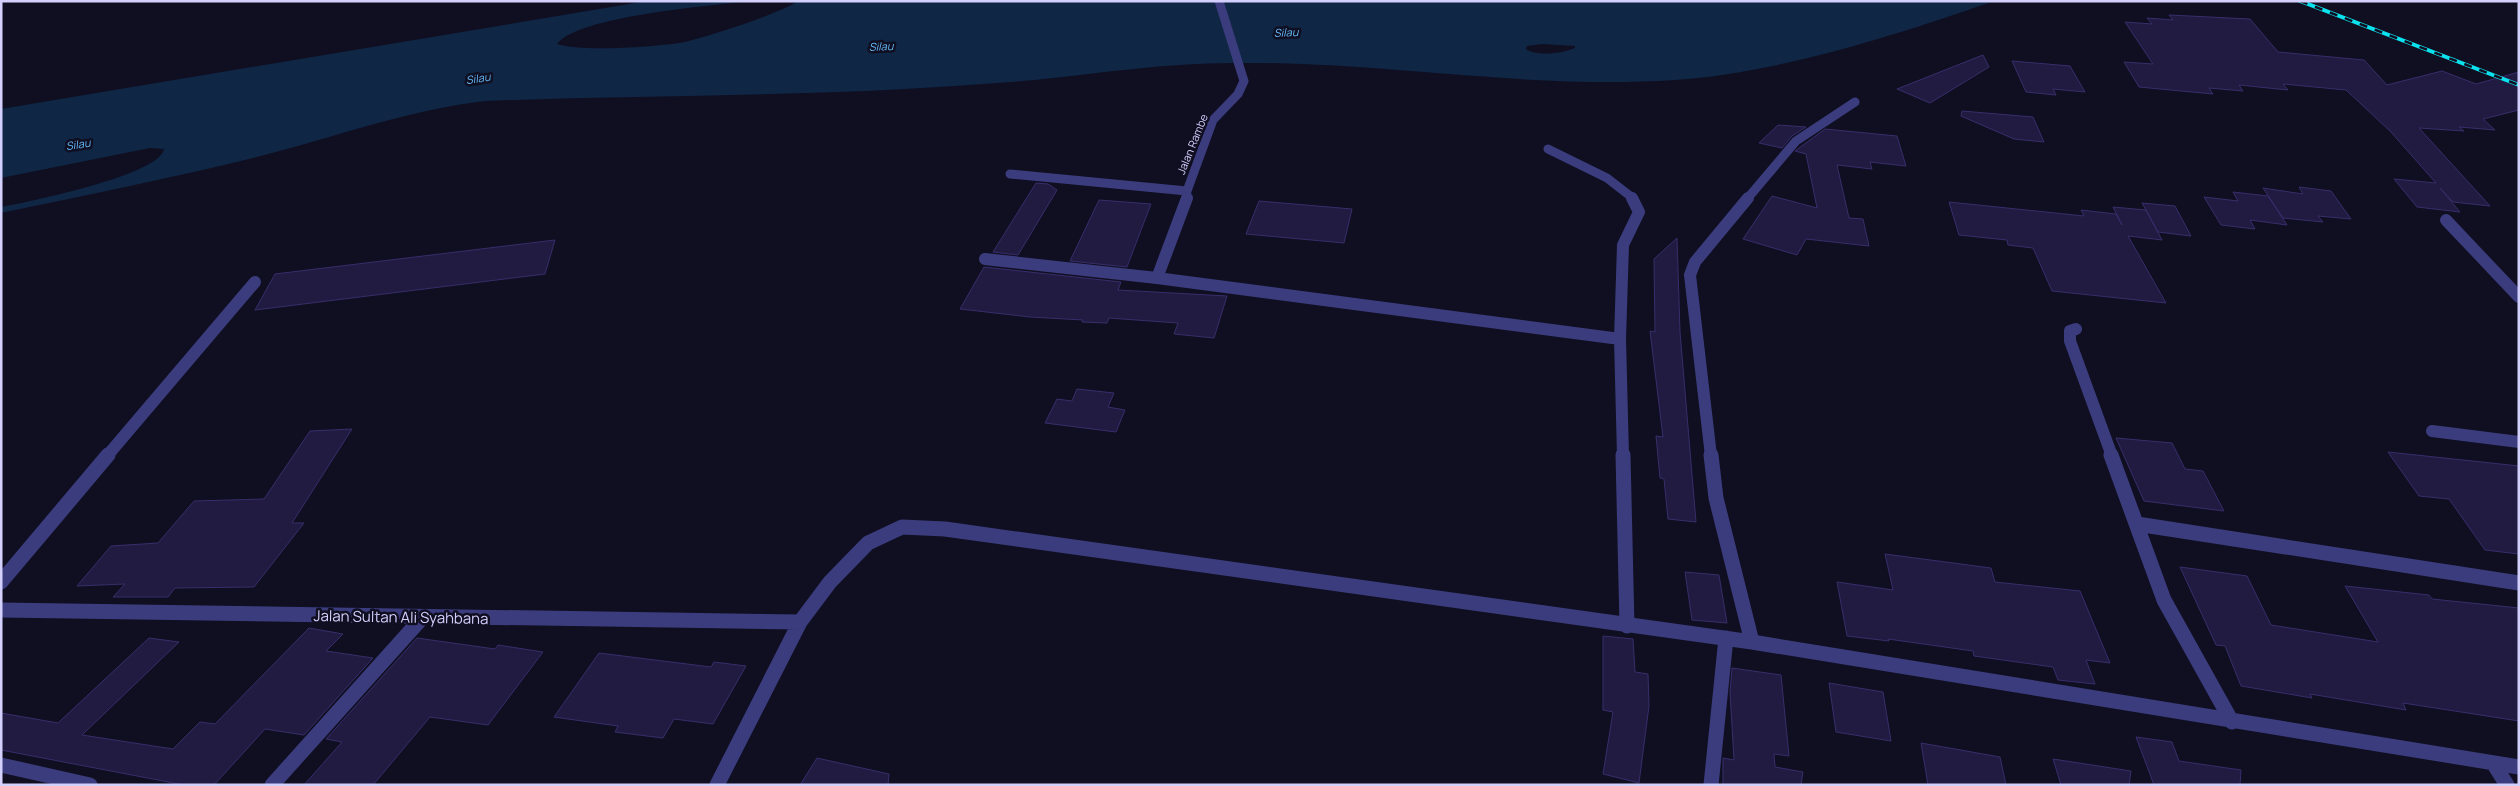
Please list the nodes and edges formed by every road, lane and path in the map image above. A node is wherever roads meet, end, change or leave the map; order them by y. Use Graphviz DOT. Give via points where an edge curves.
graph roads {
  1 [pos="1220,1"];
  2 [pos="1855,102"];
  3 [pos="1548,149"];
  4 [pos="1010,174"];
  5 [pos="1187,191"];
  6 [pos="2446,220"];
  7 [pos="985,259"];
  8 [pos="1157,278"];
  9 [pos="255,282"];
  10 [pos="2519,297"];
  11 [pos="2076,329"];
  12 [pos="1620,339"];
  13 [pos="2432,431"];
  14 [pos="2519,442"];
  15 [pos="2137,524"];
  16 [pos="1,582"];
  17 [pos="2519,583"];
  18 [pos="1,610"];
  19 [pos="422,618"];
  20 [pos="800,622"];
  21 [pos="1626,626"];
  22 [pos="1726,638"];
  23 [pos="1752,642"];
  24 [pos="2232,722"];
  25 [pos="2492,763"];
  26 [pos="1,765"];
  27 [pos="2519,767"];
  28 [pos="90,785"];
  29 [pos="272,785"];
  30 [pos="717,785"];
  31 [pos="1711,785"];
  32 [pos="2507,785"];
  1 -- 5 [label="street, Jalan Rambe" via="1244,81 1236,99 1214,120"];
  2 -- 23 [label="street" via="1796,140 1694,262 1690,275 1716,498"];
  3 -- 12 [label="street" via="1583,164 1636,201 1639,212 1623,246"];
  4 -- 5 [label="street"];
  5 -- 8 [label="street, Jalan Rambe"];
  6 -- 10 [label="street"];
  7 -- 8 [label="street"];
  8 -- 12 [label="street"];
  9 -- 16 [label="street" via="211,330"];
  11 -- 15 [label="street" via="2070,331 2070,341"];
  12 -- 21 [label="street"];
  13 -- 14 [label="street"];
  15 -- 17 [label="street"];
  15 -- 24 [label="street" via="2164,600"];
  18 -- 19 [label="street, Jalan Sultan Ali Syahbana"];
  19 -- 20 [label="street, Jalan Sultan Ali Syahbana"];
  19 -- 29 [label="street"];
  20 -- 21 [label="street" via="830,582 868,544 902,527 945,529"];
  20 -- 30 [label="street"];
  21 -- 22 [label="street"];
  22 -- 23 [label="street"];
  22 -- 31 [label="street"];
  23 -- 24 [label="street"];
  24 -- 25 [label="street"];
  25 -- 27 [label="street"];
  25 -- 32 [label="street"];
  26 -- 28 [label="street"];
}
